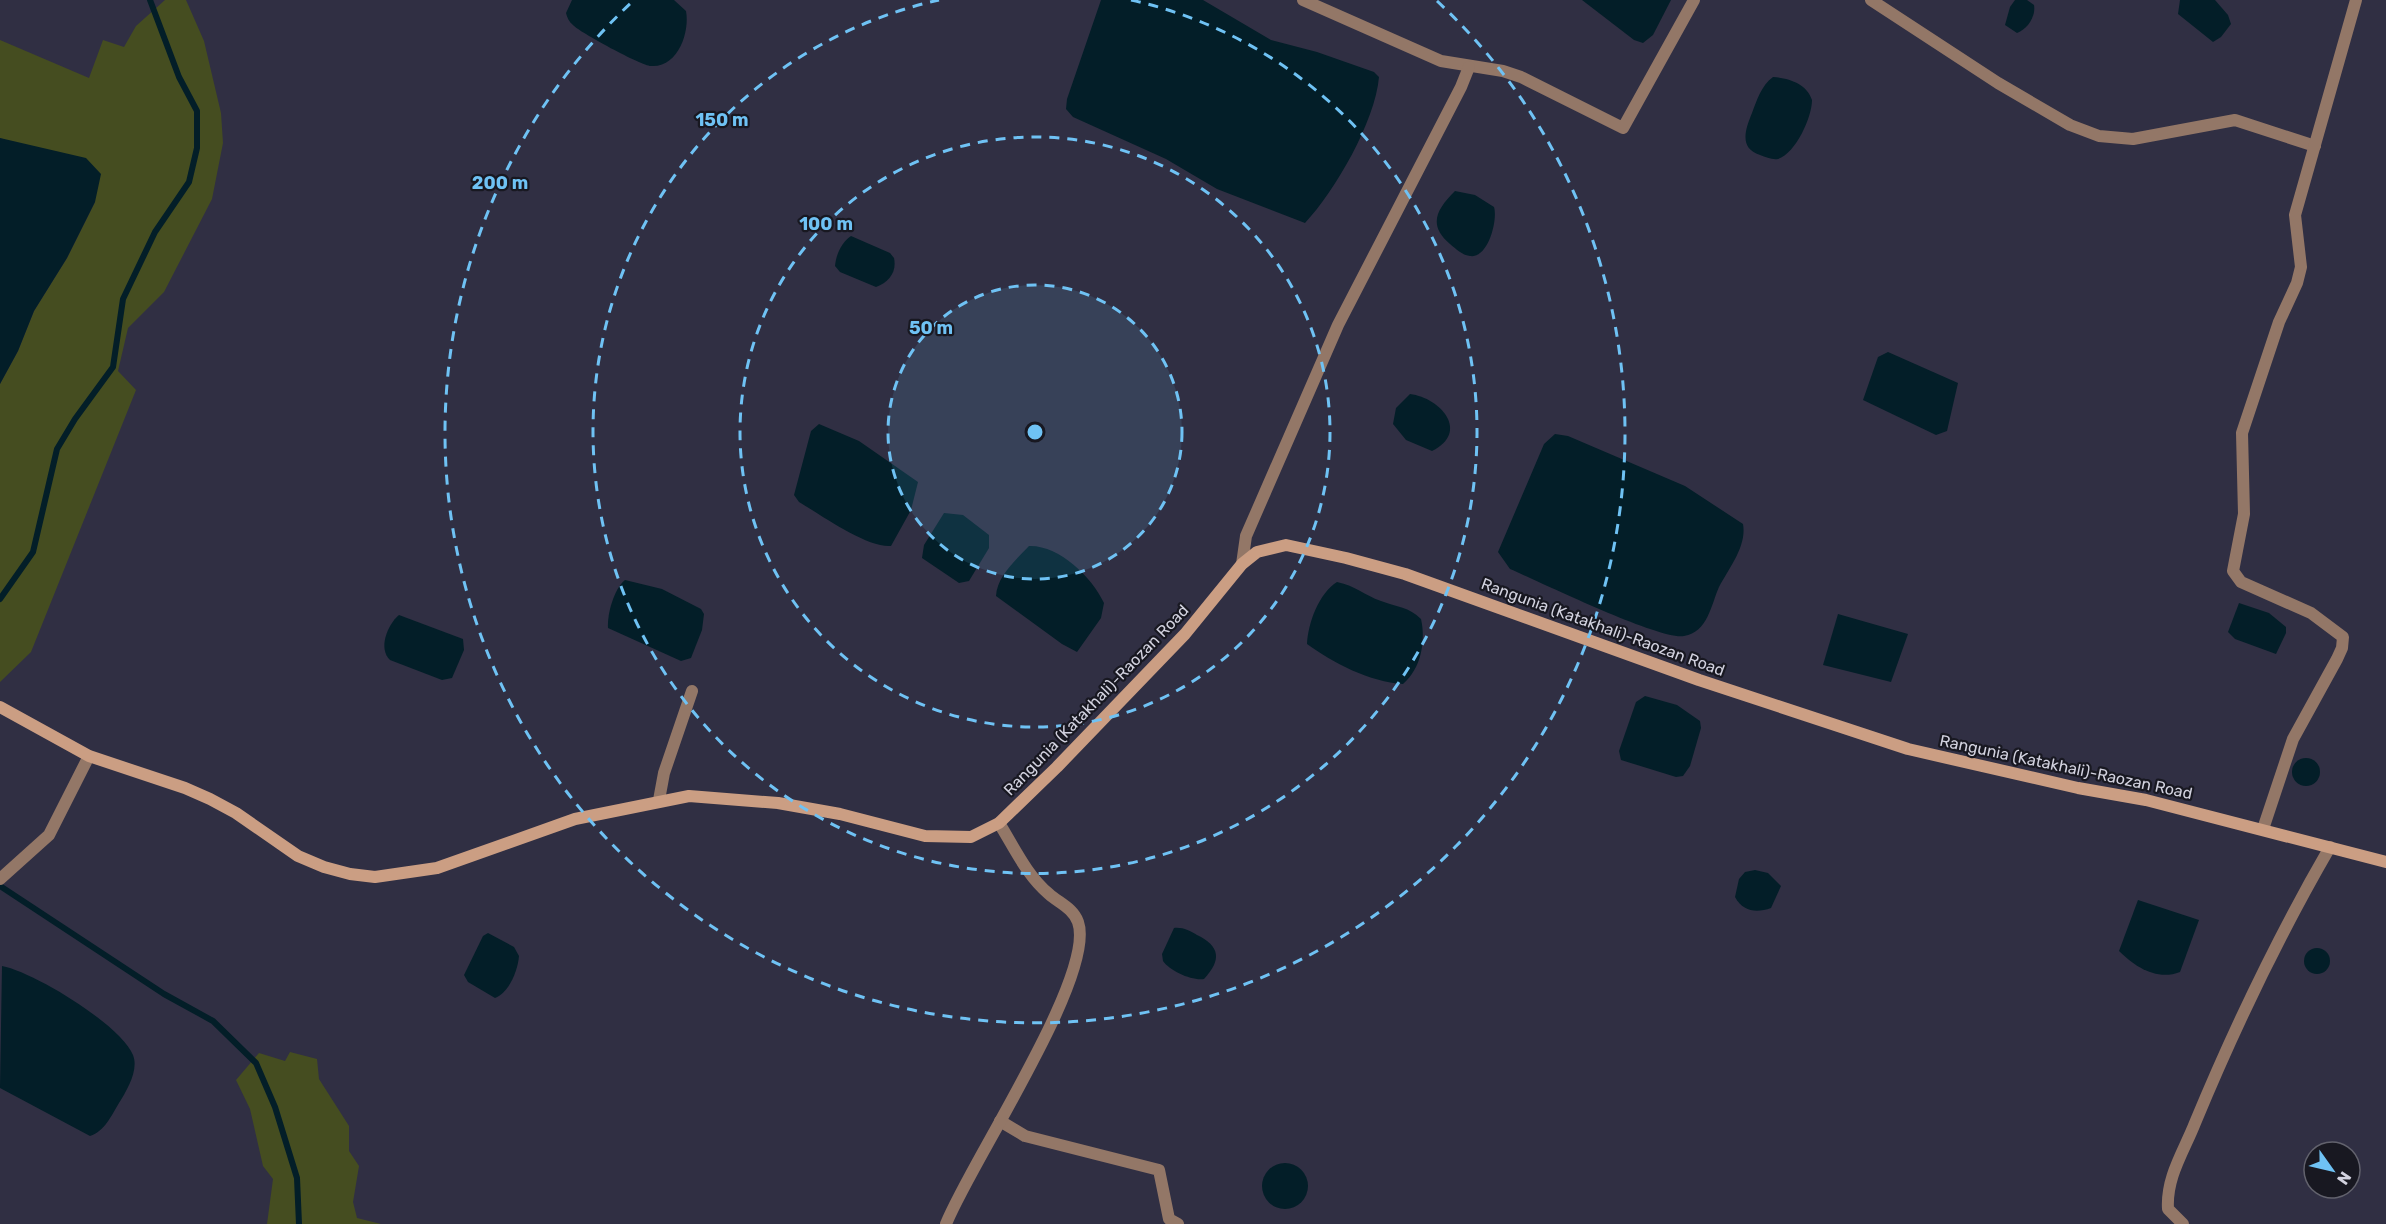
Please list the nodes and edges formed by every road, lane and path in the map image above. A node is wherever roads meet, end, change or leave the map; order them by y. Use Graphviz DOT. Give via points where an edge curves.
graph roads {
  1 [pos="1303,0"];
  2 [pos="1694,0"];
  3 [pos="1870,0"];
  4 [pos="2356,0"];
  5 [pos="1469,67"];
  6 [pos="2314,146"];
  7 [pos="1242,564"];
  8 [pos="692,691"];
  9 [pos="0,707"];
  10 [pos="89,756"];
  11 [pos="659,800"];
  12 [pos="999,823"];
  13 [pos="2263,829"];
  14 [pos="2330,847"];
  15 [pos="2386,862"];
  16 [pos="2,877"];
  17 [pos="1000,1121"];
  18 [pos="946,1224"];
  19 [pos="1178,1224"];
  20 [pos="2183,1224"];
  1 -- 5 [label="street" via="1441,61"];
  2 -- 5 [label="street" via="1623,128 1521,77"];
  3 -- 6 [label="street" via="1998,83 2070,125 2099,136 2133,139 2235,120"];
  4 -- 6 [label="street"];
  5 -- 7 [label="street" via="1323,357 1246,536"];
  6 -- 13 [label="street" via="2295,215 2301,267 2297,283 2278,322 2242,433 2244,514 2233,571 2241,582 2311,613 2343,637 2342,648 2293,739"];
  7 -- 12 [label="main road, Rangunia (Katakhali)-Raozan Road" via="1185,634"];
  7 -- 13 [label="main road, Rangunia (Katakhali)-Raozan Road" via="1257,552 1286,545 1346,558 1452,590 1710,684 1908,749"];
  8 -- 11 [label="street" via="664,773"];
  9 -- 10 [label="main road, Rangunia (Katakhali)-Raozan Road"];
  10 -- 11 [label="main road, Rangunia (Katakhali)-Raozan Road" via="185,788 236,813 298,856 324,867 375,877 437,868 565,822"];
  10 -- 16 [label="street" via="50,835"];
  11 -- 12 [label="main road, Rangunia (Katakhali)-Raozan Road" via="689,796 778,803 953,839 984,833"];
  12 -- 17 [label="street" via="1030,874 1041,888 1071,910 1081,932 1079,949 1050,1028"];
  13 -- 14 [label="main road, Rangunia (Katakhali)-Raozan Road"];
  14 -- 15 [label="main road, Rangunia (Katakhali)-Raozan Road"];
  14 -- 20 [label="street" via="2306,888 2175,1164 2168,1209"];
  17 -- 18 [label="street"];
  17 -- 19 [label="street" via="1025,1136 1159,1170 1169,1219"];
}
